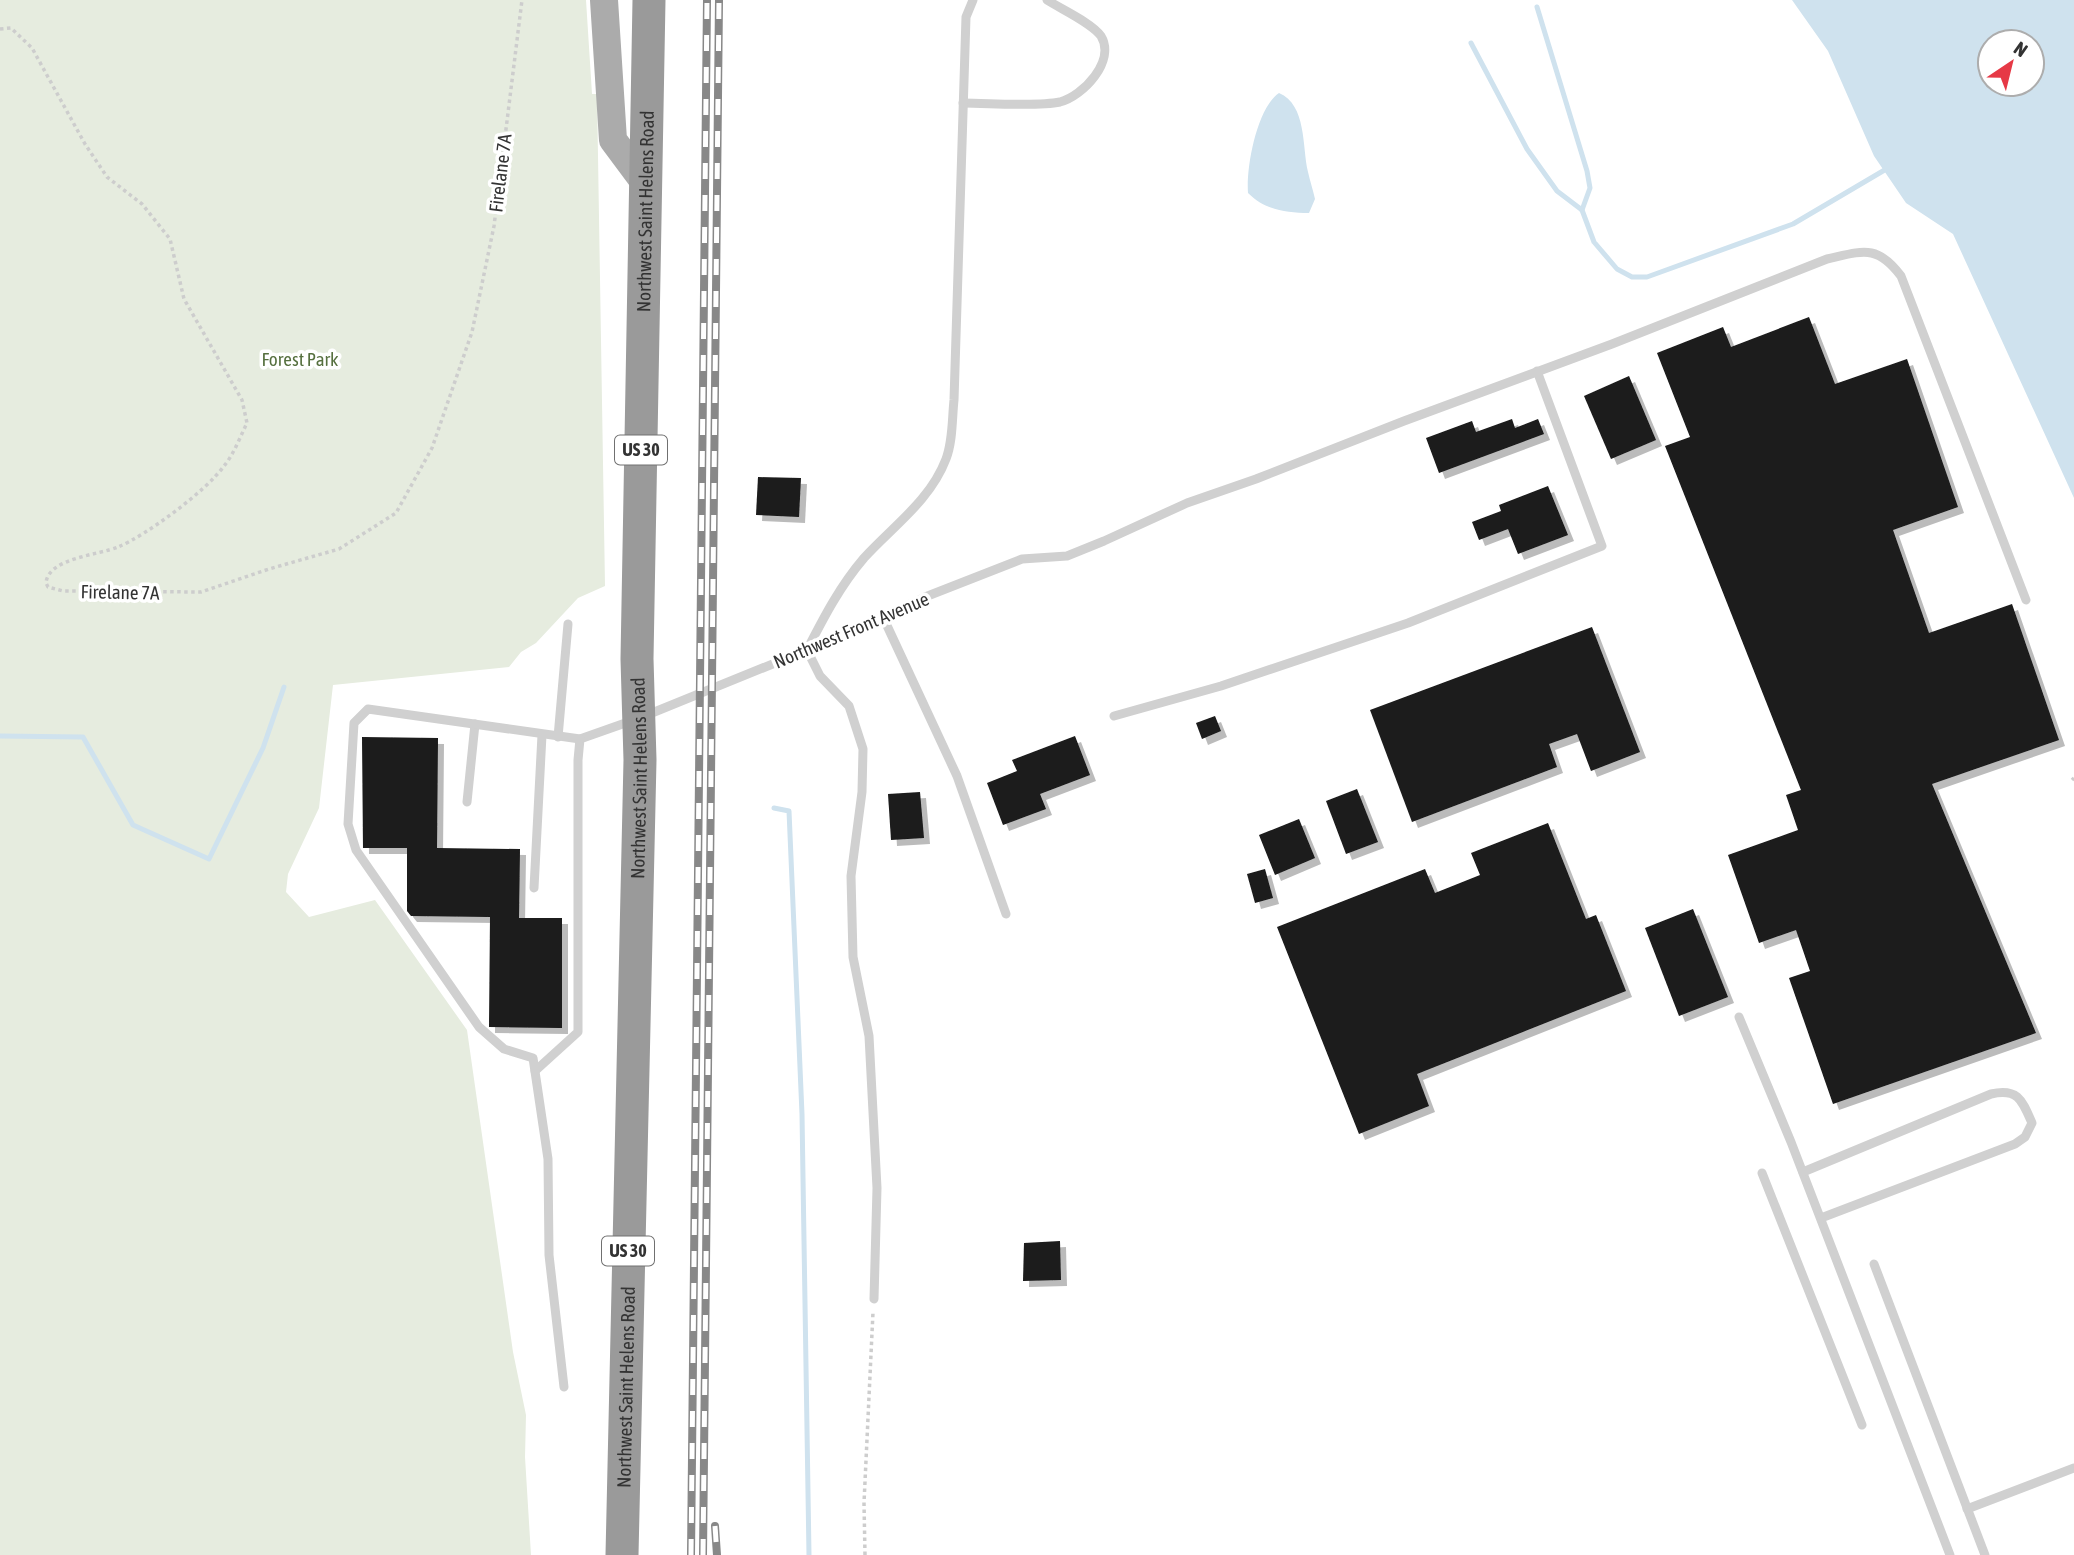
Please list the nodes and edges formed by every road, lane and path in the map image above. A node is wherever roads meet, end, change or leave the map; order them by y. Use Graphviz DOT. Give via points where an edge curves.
graph roads {
  1 [pos="522,0"];
  2 [pos="604,0"];
  3 [pos="649,0"];
  4 [pos="973,0"];
  5 [pos="1047,0"];
  6 [pos="0,29"];
  7 [pos="963,103"];
  8 [pos="645,183"];
  9 [pos="1537,371"];
  10 [pos="2026,600"];
  11 [pos="883,617"];
  12 [pos="568,624"];
  13 [pos="807,650"];
  14 [pos="1114,716"];
  15 [pos="639,718"];
  16 [pos="475,724"];
  17 [pos="542,735"];
  18 [pos="558,737"];
  19 [pos="580,739"];
  20 [pos="467,802"];
  21 [pos="534,888"];
  22 [pos="1006,914"];
  23 [pos="1739,1017"];
  24 [pos="535,1071"];
  25 [pos="1803,1172"];
  26 [pos="1762,1173"];
  27 [pos="1821,1218"];
  28 [pos="1874,1264"];
  29 [pos="874,1299"];
  30 [pos="564,1387"];
  31 [pos="1861,1425"];
  32 [pos="2074,1468"];
  33 [pos="1967,1509"];
  34 [pos="622,1555"];
  35 [pos="865,1555"];
  36 [pos="1950,1555"];
  37 [pos="1985,1555"];
  1 -- 6 [label="path, Firelane 7A" via="494,226 472,332 432,448 396,513 351,542 201,592 63,591 46,583 48,574 61,564 119,547 181,507 224,466 247,423 242,400 184,299 170,239 142,204 107,177 32,48 11,28"];
  2 -- 8 [label="main road" via="613,140"];
  3 -- 8 [label="highway, Northwest Saint Helens Road / US 30"];
  4 -- 7 [label="lane" via="966,17"];
  5 -- 7 [label="lane" via="1101,37 1103,55 1096,75 1062,102"];
  7 -- 13 [label="lane" via="954,400 947,456 920,502 865,558 834,598"];
  8 -- 15 [label="highway, Northwest Saint Helens Road / US 30"];
  9 -- 10 [label="lane, Northwest Front Avenue" via="1827,259 1857,252 1888,259 1901,276 1920,320"];
  9 -- 11 [label="lane, Northwest Front Avenue" via="1187,503 1067,556 1022,559"];
  9 -- 14 [label="lane" via="1602,546 1408,623 1221,686"];
  11 -- 13 [label="lane, Northwest Front Avenue"];
  11 -- 22 [label="lane" via="957,776"];
  12 -- 18 [label="lane"];
  13 -- 15 [label="lane, Northwest Front Avenue"];
  13 -- 29 [label="lane" via="820,676 849,706 863,749 851,876 853,957 869,1036 877,1188"];
  15 -- 19 [label="lane, Northwest Front Avenue"];
  15 -- 34 [label="highway, Northwest Saint Helens Road / US 30"];
  16 -- 17 [label="lane"];
  16 -- 20 [label="lane"];
  16 -- 24 [label="lane" via="368,709 355,723 348,824 356,850 479,1027 504,1049 533,1058"];
  17 -- 18 [label="lane"];
  17 -- 21 [label="lane"];
  18 -- 19 [label="lane"];
  19 -- 24 [label="lane" via="578,1032"];
  23 -- 25 [label="lane"];
  24 -- 30 [label="lane" via="548,1159 549,1255"];
  25 -- 27 [label="lane"];
  25 -- 27 [label="lane" via="2003,1091 2022,1102 2032,1123 2015,1144"];
  26 -- 31 [label="lane"];
  27 -- 36 [label="lane"];
  28 -- 33 [label="lane"];
  29 -- 35 [label="path"];
  32 -- 33 [label="lane"];
  33 -- 37 [label="lane"];
}
